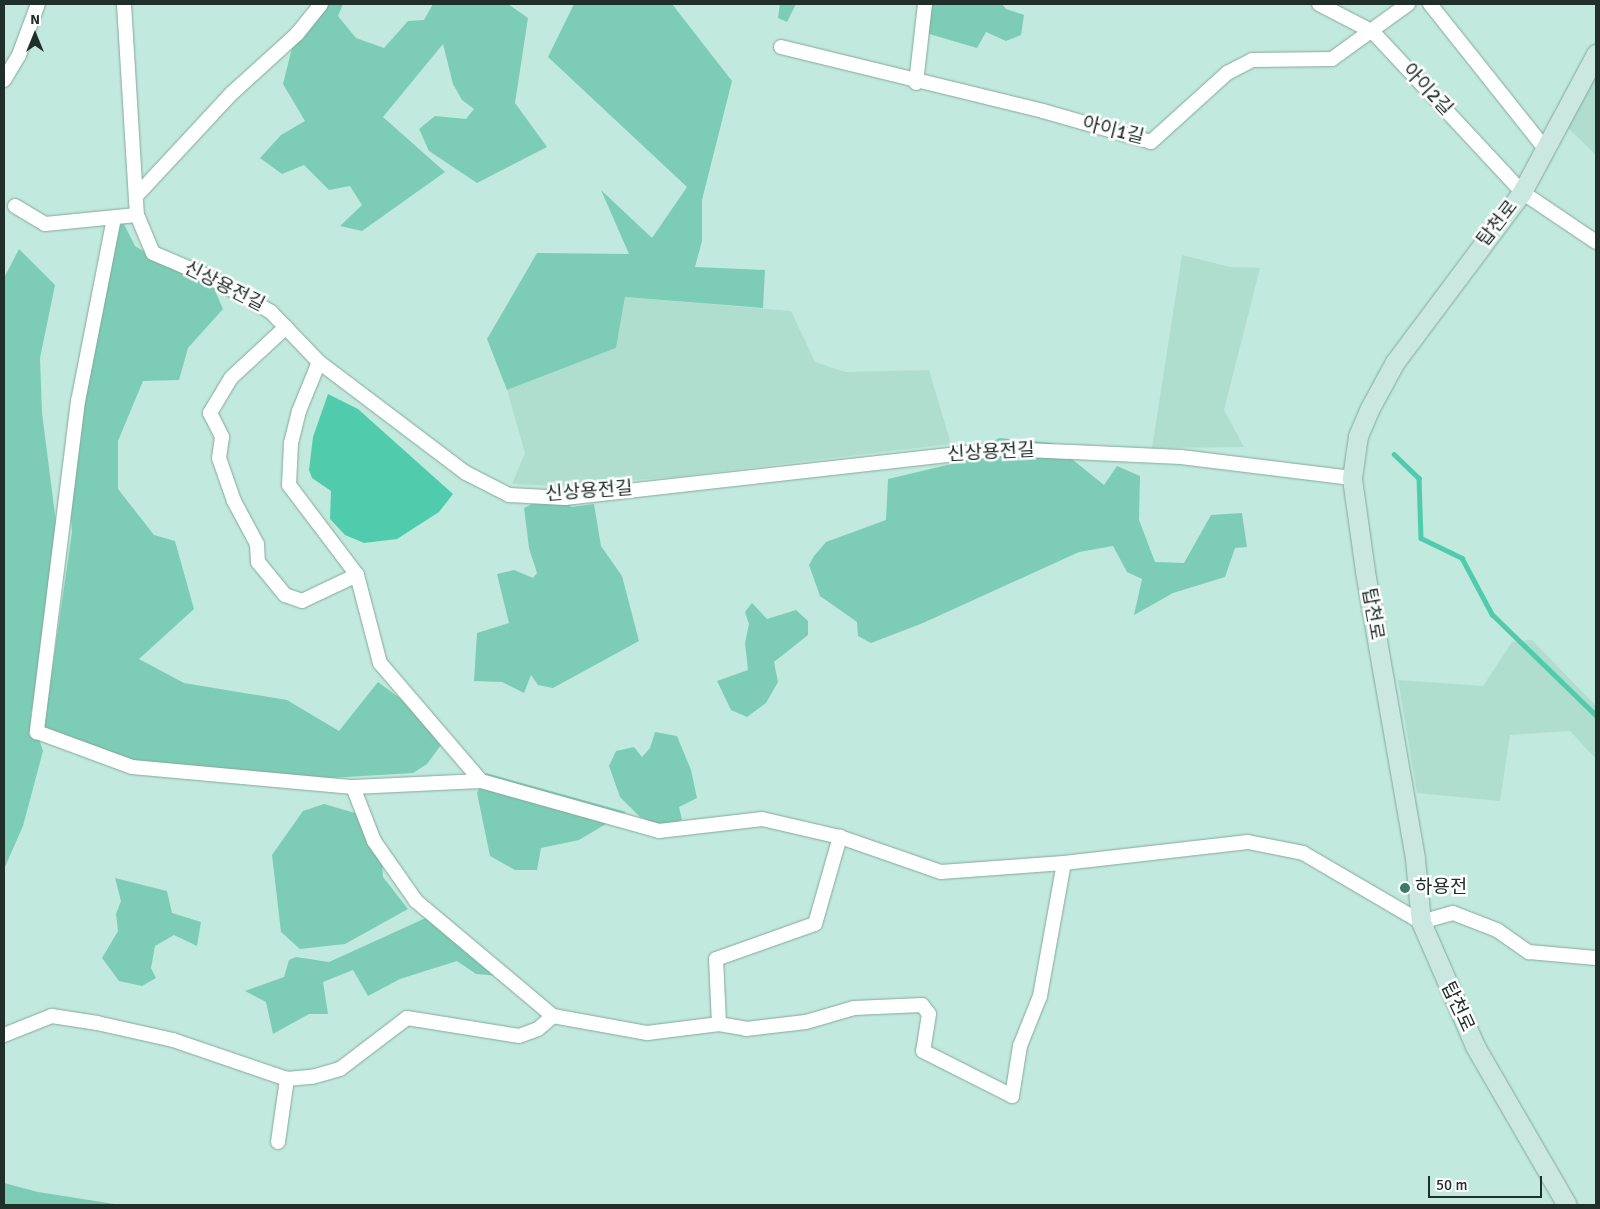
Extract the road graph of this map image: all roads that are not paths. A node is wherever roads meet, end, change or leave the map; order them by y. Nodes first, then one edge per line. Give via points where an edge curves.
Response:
1 (38, 4) edge
2 (124, 4) edge
3 (321, 4) edge
4 (925, 4) edge
5 (1319, 4) edge
6 (1408, 4) edge
7 (1430, 4) edge
8 (1373, 32) junction
9 (781, 48) dead end
10 (1596, 54) edge
11 (4, 80) edge
12 (916, 83) junction
13 (1546, 151) junction
14 (1522, 192) junction
15 (138, 194) junction
16 (15, 206) dead end
17 (137, 215) junction
18 (114, 218) junction
19 (1595, 239) edge
20 (286, 327) junction
21 (319, 362) junction
22 (1352, 478) junction
23 (357, 575) junction
24 (481, 781) junction
25 (353, 787) junction
26 (840, 837) junction
27 (1064, 863) junction
28 (1421, 922) junction
29 (1596, 958) edge
30 (553, 1016) junction
31 (719, 1024) junction
32 (4, 1035) edge
33 (287, 1080) junction
34 (278, 1142) dead end
35 (1567, 1205) edge

1 - 11 street via 19,55
2 - 15 street, 신상용전길
3 - 15 street via 291,40 231,94
4 - 12 street
5 - 8 street, 아이2길
6 - 8 street, 아이1길
7 - 13 street
8 - 12 street, 아이1길 via 1332,59 1252,60 1227,72 1151,142 1043,111
8 - 14 street, 아이2길
9 - 12 street
10 - 13 main road, 탑천로
13 - 14 main road, 탑천로
14 - 19 street, 아이2길
14 - 22 main road, 탑천로 via 1395,362 1358,436
15 - 17 street, 신상용전길
16 - 18 street via 45,224
17 - 18 street
17 - 20 street, 신상용전길 via 153,253 209,276 271,312
18 - 25 street via 78,401 37,732 132,768
20 - 21 street, 신상용전길
20 - 23 street via 231,378 210,413 222,437 219,458 234,501 257,544 258,562 285,595 302,602
21 - 22 street, 신상용전길 via 466,474 509,495 565,498 1005,449 1181,457
21 - 23 street via 299,411 291,443 289,485
22 - 28 main road, 탑천로 via 1415,858
23 - 24 street via 380,662
24 - 25 street
24 - 26 street via 659,831 762,819
25 - 30 street via 374,841 416,901
26 - 27 street via 941,872
26 - 31 street via 815,924 716,959
27 - 28 street via 1248,842 1303,853
27 - 31 street via 1040,996 1020,1046 1012,1096 923,1051 929,1014 922,1005 854,1008 806,1022 746,1029
28 - 29 street via 1453,913 1497,930 1529,952
28 - 35 main road, 탑천로 via 1475,1046
30 - 31 street via 646,1033
30 - 33 street via 538,1029 519,1036 407,1018 340,1068 312,1077
32 - 33 street via 52,1016 97,1023 173,1040
33 - 34 street

